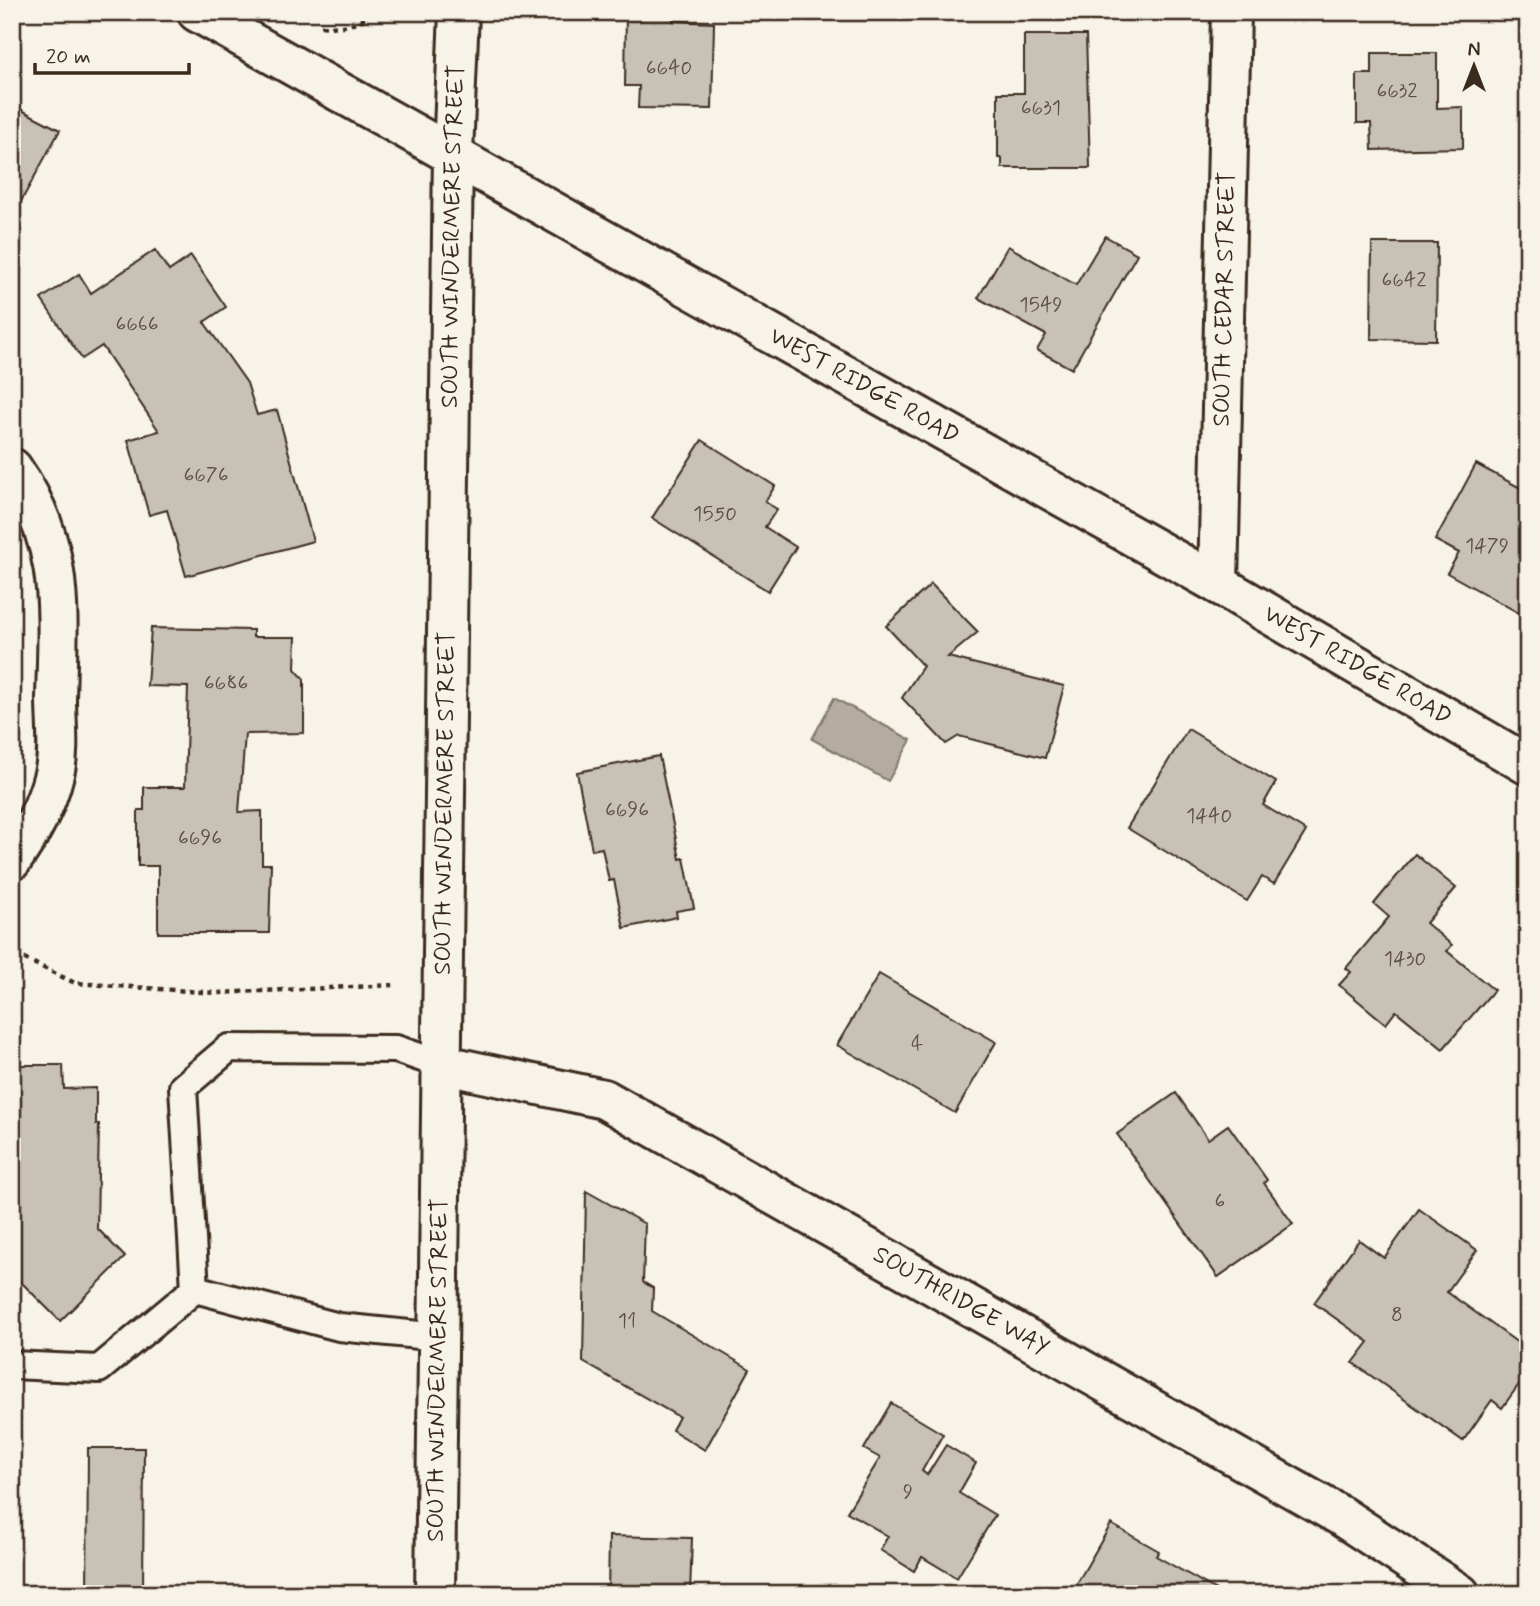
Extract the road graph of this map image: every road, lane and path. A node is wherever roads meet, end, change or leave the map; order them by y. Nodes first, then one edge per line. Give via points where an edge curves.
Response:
1 (197, 12) edge
2 (372, 12) edge
3 (459, 12) edge
4 (1231, 12) edge
5 (312, 23) dead end
6 (453, 153) junction
7 (12, 468) edge
8 (1217, 584) junction
9 (1528, 765) edge
10 (12, 860) edge
11 (12, 943) edge
12 (442, 981) junction
13 (440, 1064) junction
14 (194, 1289) junction
15 (439, 1337) junction
16 (12, 1365) edge
17 (435, 1594) edge
18 (1460, 1594) edge

1 - 6 street, WEST RIDGE ROAD
2 - 5 path via 344,27
3 - 6 street, SOUTH WINDERMERE STREET
4 - 8 street, SOUTH CEDAR STREET
6 - 8 street, WEST RIDGE ROAD
6 - 12 street, SOUTH WINDERMERE STREET
7 - 10 street via 30,494 51,549 58,594 55,772 38,823
8 - 9 street, WEST RIDGE ROAD
11 - 12 path via 23,958 75,983 139,989 256,992
12 - 13 street, SOUTH WINDERMERE STREET
13 - 14 lane via 396,1049 229,1048 183,1087
13 - 15 street, SOUTH WINDERMERE STREET
13 - 18 street, SOUTHRIDGE WAY via 604,1099 1341,1516
14 - 15 lane via 339,1327
14 - 16 lane via 99,1368
15 - 17 street, SOUTH WINDERMERE STREET

